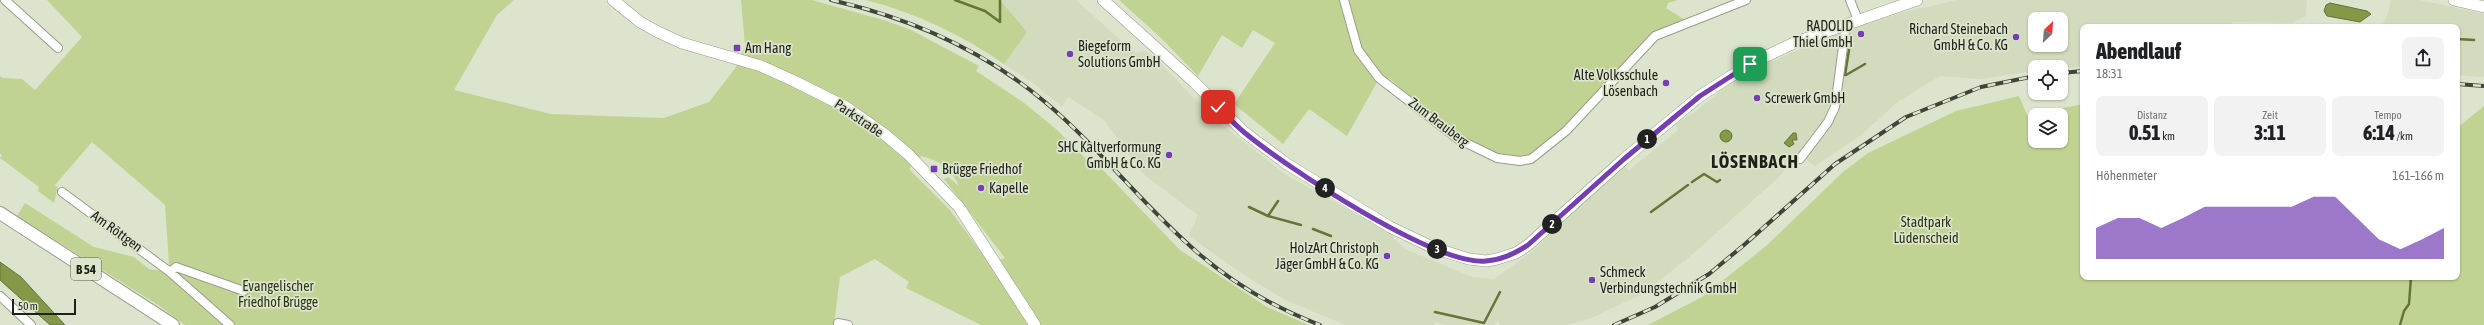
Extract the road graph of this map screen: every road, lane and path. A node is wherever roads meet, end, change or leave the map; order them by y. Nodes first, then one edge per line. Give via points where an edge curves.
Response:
1 (4, 0) edge
2 (613, 0) edge
3 (1103, 0) edge
4 (1344, 0) edge
5 (1746, 0) edge
6 (1850, 0) edge
7 (1917, 0) edge
8 (2454, 0) edge
9 (2484, 7) edge
10 (1858, 20) junction
11 (1846, 24) junction
12 (58, 48) dead end
13 (1800, 159) dead end
14 (62, 192) dead end
15 (0, 213) edge
16 (170, 272) junction
17 (244, 291) dead end
18 (0, 296) edge
19 (838, 323) dead end
20 (31, 325) edge
21 (173, 325) edge
22 (230, 325) edge
23 (848, 325) edge
24 (1035, 325) edge

1 - 12 street
2 - 24 main road, Parkstraße via 640,22 658,32 682,43 761,66 846,107 883,133 908,154 959,207
3 - 11 main road via 1194,82 1244,132 1287,164 1390,227 1451,255 1486,261 1516,253 1528,245 1624,159 1700,96 1750,64 1796,42
4 - 5 street, Zum Brauberg via 1358,50 1379,78 1450,133 1474,148 1498,158 1520,161 1531,159 1566,131 1655,36
6 - 10 street
7 - 10 main road
8 - 9 main road
10 - 11 main road
11 - 13 street via 1835,107 1828,122
14 - 16 street, Am Röttgen
15 - 21 main road, B 54
16 - 17 street via 176,266
16 - 22 street, Am Röttgen
18 - 20 street
19 - 23 street

